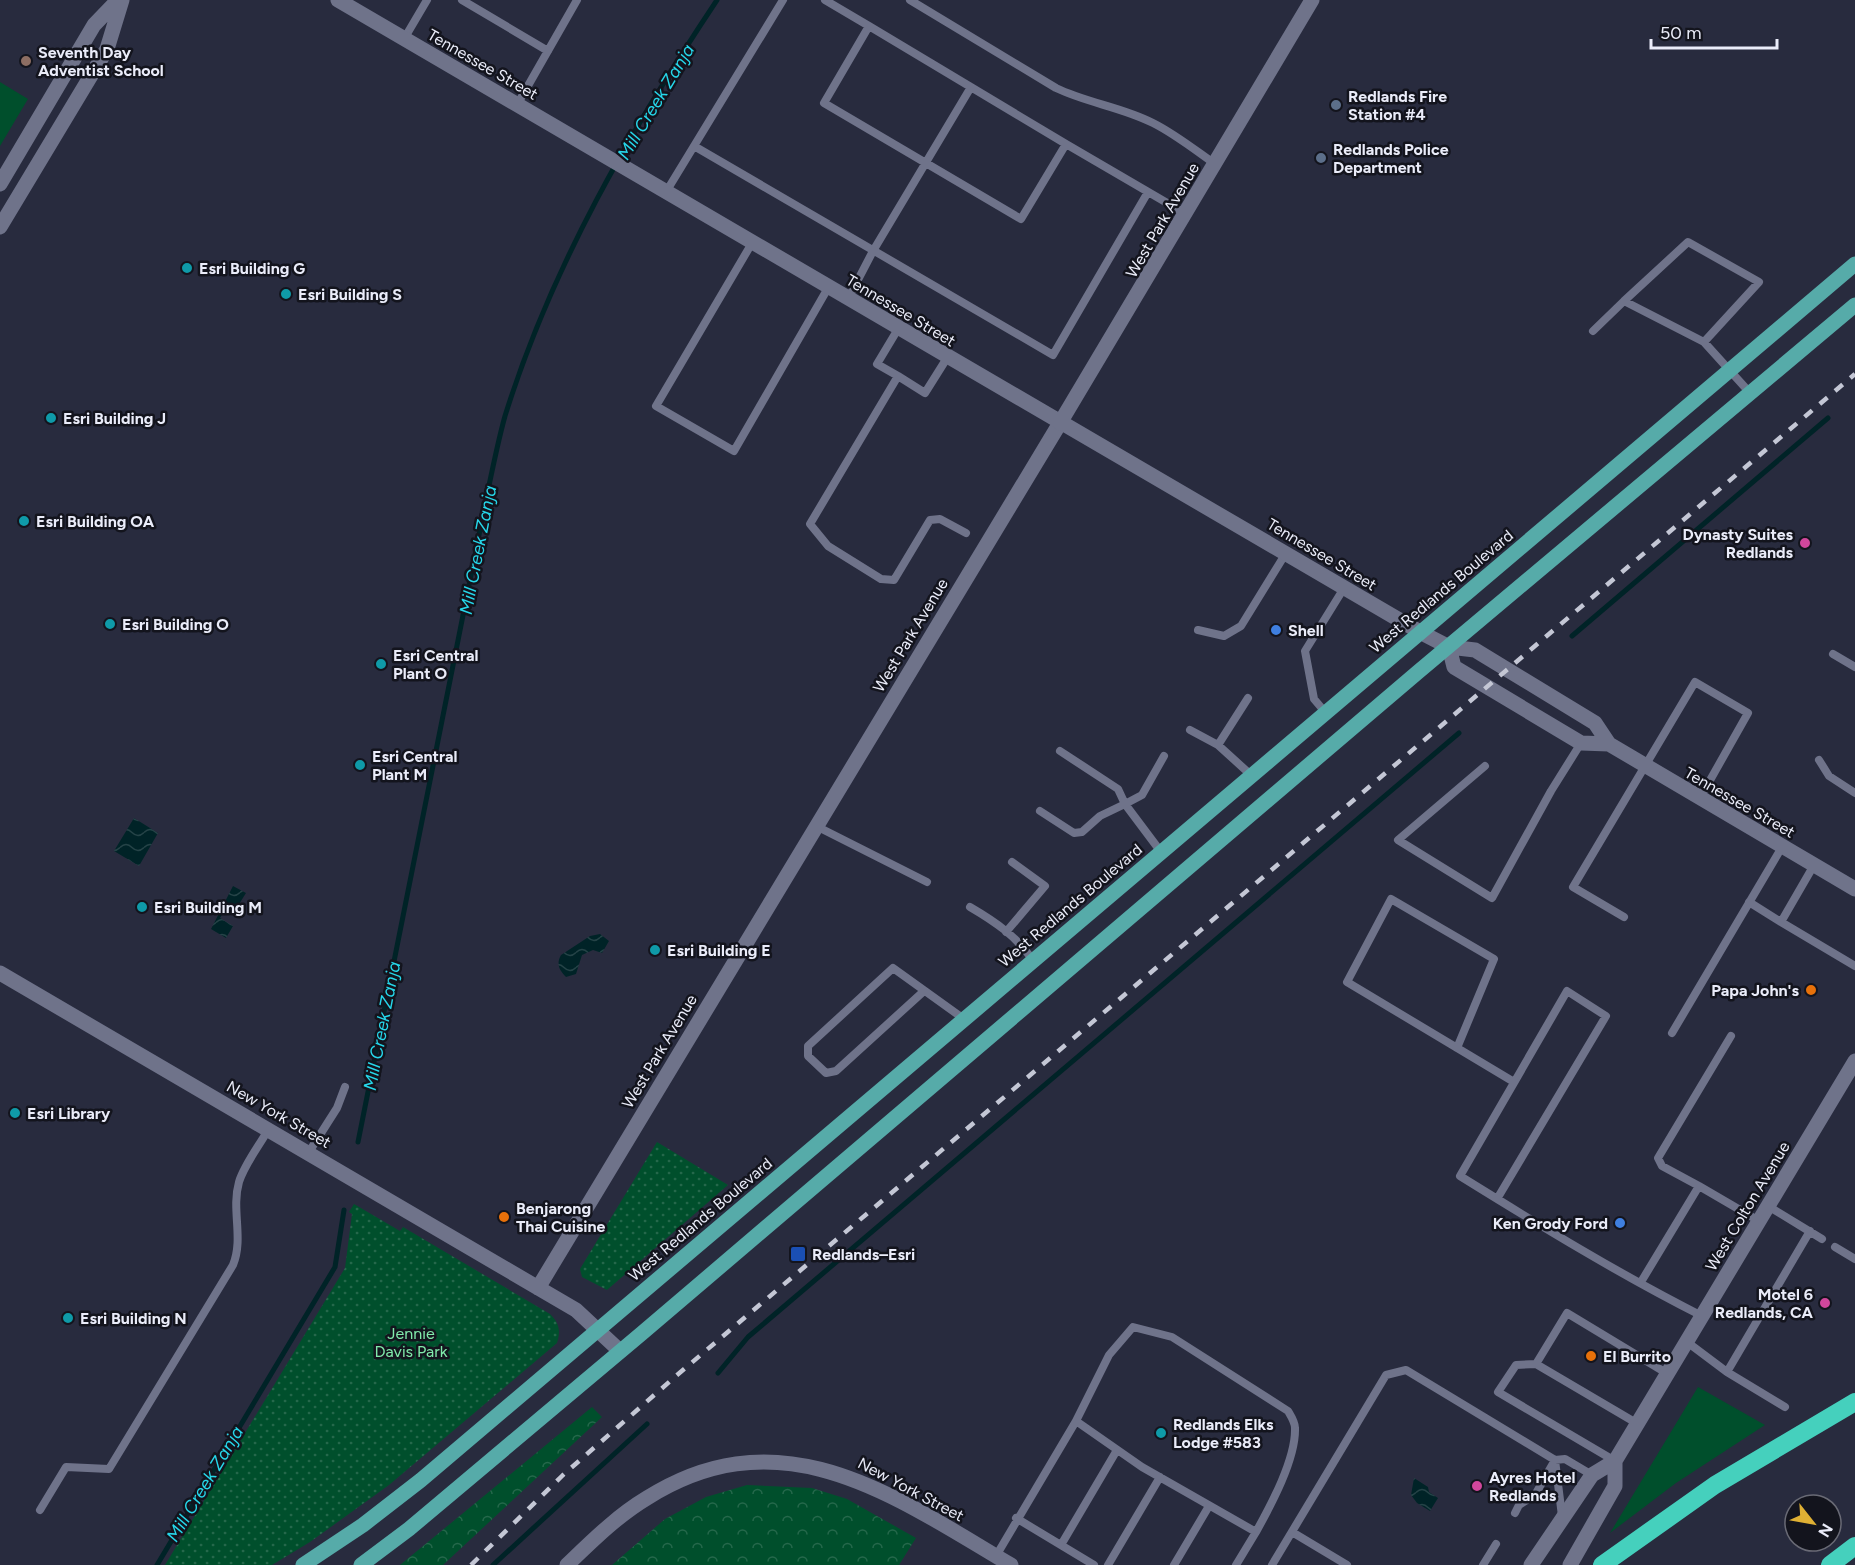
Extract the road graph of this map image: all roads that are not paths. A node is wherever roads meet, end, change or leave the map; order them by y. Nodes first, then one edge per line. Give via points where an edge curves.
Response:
1 (120, 0) edge
2 (338, 0) edge
3 (427, 0) edge
4 (462, 0) edge
5 (577, 0) edge
6 (783, 0) edge
7 (825, 0) edge
8 (910, 0) edge
9 (1312, 0) edge
10 (869, 26) junction
11 (404, 39) junction
12 (548, 51) junction
13 (971, 87) junction
14 (517, 105) junction
15 (1066, 144) junction
16 (694, 146) junction
17 (926, 162) junction
18 (1215, 164) junction
19 (0, 184) edge
20 (666, 192) junction
21 (1148, 192) junction
22 (1186, 214) junction
23 (0, 227) edge
24 (752, 243) junction
25 (873, 251) junction
26 (1855, 264) edge
27 (828, 288) junction
28 (848, 299) junction
29 (1624, 301) junction
30 (1855, 305) edge
31 (898, 329) junction
32 (1593, 331) dead end
33 (1704, 342) junction
34 (947, 358) junction
35 (1730, 370) junction
36 (898, 376) junction
37 (1751, 394) junction
38 (1060, 423) junction
39 (966, 533) dead end
40 (1286, 553) junction
41 (1344, 588) junction
42 (1198, 630) dead end
43 (1420, 632) junction
44 (1449, 647) junction
45 (1833, 654) dead end
46 (1855, 667) edge
47 (1248, 698) dead end
48 (1325, 712) junction
49 (1190, 730) dead end
50 (1581, 743) junction
51 (1609, 744) junction
52 (1218, 745) junction
53 (1060, 751) dead end
54 (1164, 756) dead end
55 (1819, 760) dead end
56 (1485, 766) dead end
57 (1646, 767) junction
58 (1251, 775) junction
59 (1855, 793) edge
60 (1700, 798) junction
61 (1125, 804) junction
62 (1040, 811) dead end
63 (816, 826) junction
64 (1782, 846) junction
65 (1161, 852) junction
66 (1012, 862) dead end
67 (1814, 865) junction
68 (927, 882) dead end
69 (1855, 889) edge
70 (1749, 902) junction
71 (970, 907) dead end
72 (1624, 917) dead end
73 (1781, 922) junction
74 (1006, 932) junction
75 (1033, 961) junction
76 (1855, 966) edge
77 (0, 973) edge
78 (924, 991) junction
79 (964, 1019) junction
80 (1672, 1033) dead end
81 (1731, 1036) dead end
82 (1457, 1048) junction
83 (1855, 1061) edge
84 (1514, 1082) junction
85 (345, 1088) dead end
86 (268, 1130) junction
87 (309, 1152) junction
88 (1699, 1186) junction
89 (1497, 1199) junction
90 (1768, 1206) junction
91 (1759, 1221) junction
92 (1810, 1231) junction
93 (1822, 1239) dead end
94 (1836, 1247) dead end
95 (1855, 1259) edge
96 (1641, 1282) junction
97 (538, 1288) junction
98 (1702, 1316) junction
99 (598, 1329) junction
100 (1687, 1342) junction
101 (620, 1351) junction
102 (1536, 1364) junction
103 (1727, 1372) junction
104 (1668, 1374) junction
105 (1855, 1402) edge
106 (1785, 1407) dead end
107 (1076, 1421) junction
108 (1638, 1424) junction
109 (1117, 1450) junction
110 (1556, 1460) junction
111 (1616, 1461) junction
112 (1592, 1475) junction
113 (1160, 1477) junction
114 (1209, 1506) junction
115 (40, 1510) dead end
116 (1515, 1513) dead end
117 (1562, 1516) junction
118 (1016, 1518) junction
119 (1256, 1532) junction
120 (1292, 1532) junction
121 (1496, 1544) dead end
122 (1060, 1545) junction
123 (1855, 1546) edge
124 (996, 1556) junction
125 (1855, 1557) edge
126 (303, 1565) edge
127 (361, 1565) edge
128 (567, 1565) edge
129 (1011, 1565) edge
130 (1094, 1565) edge
131 (1108, 1565) edge
132 (1174, 1565) edge
133 (1236, 1565) edge
134 (1272, 1565) edge
135 (1347, 1565) edge
136 (1483, 1565) edge
137 (1531, 1565) edge
138 (1570, 1565) edge
139 (1602, 1565) edge
140 (1830, 1565) edge
141 (1836, 1565) edge

1 - 19 street via 94,25
1 - 23 street via 107,49
2 - 11 street, Tennessee Street
3 - 11 lane
4 - 12 lane
5 - 12 lane
6 - 16 lane
7 - 10 lane
8 - 18 lane via 1056,88 1153,123
9 - 18 street, West Park Avenue
10 - 13 lane
10 - 17 lane via 824,103
11 - 14 street, Tennessee Street
12 - 14 lane
13 - 15 lane
13 - 17 lane
14 - 20 street, Tennessee Street
15 - 17 lane via 1021,219
15 - 21 lane
16 - 20 lane
16 - 25 lane
17 - 25 lane
18 - 22 street, West Park Avenue
20 - 24 street, Tennessee Street
21 - 22 lane
21 - 25 lane via 1053,354
22 - 38 street, West Park Avenue
24 - 27 street, Tennessee Street
24 - 27 lane via 656,406 734,451
25 - 28 lane
26 - 35 main road, West Redlands Boulevard
27 - 28 street, Tennessee Street
28 - 31 street, Tennessee Street
29 - 32 lane
29 - 33 lane
29 - 33 lane via 1688,242 1759,282
30 - 37 main road
31 - 34 street, Tennessee Street
31 - 36 lane via 877,364
33 - 35 lane
34 - 36 lane via 926,393
34 - 38 street, Tennessee Street
35 - 37 lane
35 - 43 main road, West Redlands Boulevard
36 - 39 lane via 810,524 828,546 881,579 894,580 930,520 940,519
37 - 44 main road
38 - 40 street, Tennessee Street
38 - 63 street, West Park Avenue
40 - 41 street, Tennessee Street
40 - 42 lane via 1241,626 1224,636
41 - 43 street, Tennessee Street
41 - 48 lane via 1305,651 1314,699
43 - 44 street, Tennessee Street
43 - 48 main road, West Redlands Boulevard
44 - 50 street, Tennessee Street via 1454,667
44 - 51 street, Tennessee Street via 1475,650 1594,723
44 - 101 main road
45 - 46 lane
47 - 52 lane
48 - 58 main road, West Redlands Boulevard
49 - 52 lane
50 - 51 street, Tennessee Street
50 - 56 lane via 1492,898 1398,840
51 - 57 street, Tennessee Street
52 - 58 lane
53 - 61 lane via 1118,789
54 - 61 lane via 1142,795
55 - 59 lane via 1829,776
57 - 60 street, Tennessee Street
57 - 60 lane via 1695,682 1704,687 1748,713
57 - 72 lane via 1573,887
58 - 65 main road, West Redlands Boulevard
60 - 64 street, Tennessee Street
61 - 62 lane via 1100,816 1082,832 1074,833
61 - 65 lane
63 - 68 lane
63 - 97 street, West Park Avenue
64 - 67 street, Tennessee Street
64 - 70 lane
65 - 75 main road, West Redlands Boulevard
66 - 74 lane via 1045,886
67 - 69 street, Tennessee Street
67 - 73 lane
70 - 73 lane
70 - 80 lane
71 - 74 lane
73 - 76 lane
74 - 75 lane via 1023,945
75 - 79 main road, West Redlands Boulevard
77 - 86 street, New York Street
78 - 78 lane via 893,968 808,1046 808,1056 826,1073 836,1071
78 - 79 lane
79 - 99 main road, West Redlands Boulevard
81 - 88 lane via 1658,1158 1662,1166
82 - 82 lane via 1494,959 1391,899 1347,982
82 - 84 lane
83 - 90 street, West Colton Avenue
84 - 89 lane via 1460,1176
84 - 89 lane via 1567,991 1606,1016
85 - 87 lane
86 - 87 street, New York Street
86 - 115 lane via 239,1181 238,1253 228,1274 109,1469 66,1467
87 - 97 street, New York Street
88 - 91 lane
88 - 96 lane
89 - 96 lane
90 - 91 street, West Colton Avenue
90 - 92 lane
91 - 98 street, West Colton Avenue
92 - 93 lane
92 - 103 lane
94 - 95 lane
96 - 98 lane
97 - 99 street, New York Street via 576,1310
98 - 100 street, West Colton Avenue
99 - 101 street, New York Street
99 - 126 main road, West Redlands Boulevard via 421,1480
100 - 103 lane
100 - 104 street, West Colton Avenue
101 - 127 main road
102 - 104 lane via 1567,1313
102 - 108 lane
102 - 111 lane via 1515,1365 1498,1392
103 - 106 lane
104 - 108 street, West Colton Avenue
105 - 139 highway via 1714,1485
107 - 109 lane
107 - 118 lane
107 - 119 lane via 1109,1355 1132,1327 1172,1337 1288,1411 1296,1425 1275,1494
108 - 111 street, West Colton Avenue
109 - 113 lane
109 - 122 lane
110 - 112 lane via 1565,1459
110 - 116 lane via 1535,1495
110 - 117 lane
110 - 120 lane via 1406,1370 1386,1375
111 - 112 street, West Colton Avenue
111 - 138 street, West Colton Avenue via 1615,1486
112 - 117 street, West Colton Avenue
113 - 114 lane
113 - 131 lane
114 - 119 lane
114 - 132 lane
117 - 137 street, West Colton Avenue
118 - 122 lane
118 - 124 lane
119 - 133 lane
120 - 134 lane
120 - 135 lane
121 - 136 lane
122 - 130 lane
123 - 140 highway
124 - 128 street, New York Street via 855,1478 820,1467 774,1462 714,1468 668,1485 625,1512
124 - 129 street, New York Street
125 - 141 highway

